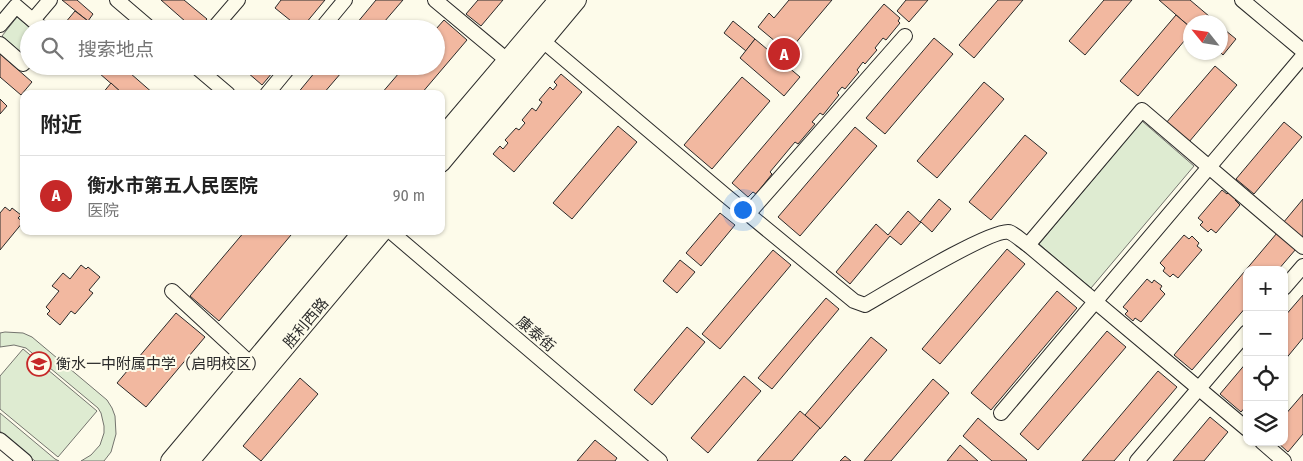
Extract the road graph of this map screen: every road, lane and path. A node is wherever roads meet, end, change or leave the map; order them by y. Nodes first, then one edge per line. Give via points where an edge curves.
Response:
1 (50, 0) edge
2 (117, 0) edge
3 (238, 0) edge
4 (345, 0) edge
5 (435, 0) edge
6 (558, 0) edge
7 (577, 0) edge
8 (1242, 0) edge
9 (33, 20) edge
10 (40, 20) edge
11 (140, 20) edge
12 (221, 20) edge
13 (328, 20) edge
14 (0, 25) edge
15 (904, 36) dead end
16 (544, 40) junction
17 (0, 44) edge
18 (1303, 51) edge
19 (1303, 56) edge
20 (507, 60) junction
21 (20, 61) edge
22 (206, 75) edge
23 (283, 75) edge
24 (223, 90) edge
25 (270, 90) edge
26 (445, 133) edge
27 (445, 157) edge
28 (1209, 167) junction
29 (748, 214) junction
30 (360, 235) edge
31 (380, 235) edge
32 (395, 235) edge
33 (1028, 245) junction
34 (1303, 246) edge
35 (1303, 266) edge
36 (1288, 283) edge
37 (172, 291) dead end
38 (1095, 301) junction
39 (1243, 337) edge
40 (251, 364) junction
41 (1199, 388) junction
42 (1001, 413) dead end
43 (1243, 426) edge
44 (0, 440) edge
45 (1267, 446) edge
46 (645, 456) edge
47 (25, 461) edge
48 (170, 461) edge
49 (190, 461) edge
50 (660, 461) edge
51 (1137, 461) edge
52 (1284, 461) edge

1 - 10 street
2 - 11 street
3 - 12 street
4 - 13 street
5 - 20 street
6 - 20 main road
7 - 16 main road
8 - 18 street
9 - 14 street via 16,6
15 - 29 street
16 - 27 main road
16 - 29 street
17 - 21 street
19 - 28 street
20 - 26 main road
22 - 24 street
23 - 25 street
28 - 33 street via 1142,110
28 - 34 street
28 - 38 street
29 - 33 street via 854,301 865,305 980,241 1001,233 1009,232
30 - 40 main road, 胜利西路
31 - 49 main road, 胜利西路
32 - 46 street, 康泰街
33 - 38 street
35 - 36 street
37 - 40 street
38 - 41 street
38 - 42 street
39 - 41 street
40 - 48 main road, 胜利西路
41 - 43 street
41 - 51 street
44 - 47 street
45 - 52 street
46 - 50 street, 康泰街

